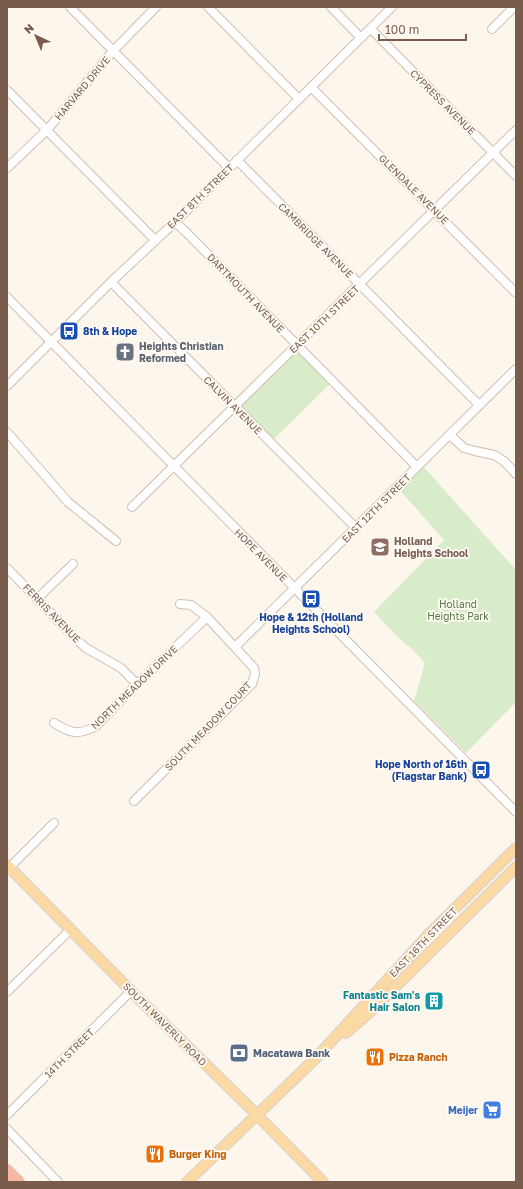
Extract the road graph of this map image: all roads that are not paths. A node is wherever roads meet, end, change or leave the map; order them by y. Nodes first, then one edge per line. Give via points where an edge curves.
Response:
1 (70, 7) edge
2 (156, 7) edge
3 (208, 7) edge
4 (331, 7) edge
5 (392, 7) edge
6 (514, 7) edge
7 (371, 29) junction
8 (492, 29) dead end
9 (361, 38) junction
10 (113, 51) junction
11 (311, 87) junction
12 (7, 90) edge
13 (298, 98) junction
14 (47, 130) junction
15 (516, 130) edge
16 (493, 152) junction
17 (237, 160) junction
18 (7, 168) edge
19 (229, 168) junction
20 (516, 176) edge
21 (435, 210) junction
22 (175, 222) junction
23 (155, 240) junction
24 (111, 282) junction
25 (359, 284) junction
26 (516, 293) edge
27 (7, 298) edge
28 (51, 343) junction
29 (297, 345) junction
30 (516, 369) edge
31 (7, 386) edge
32 (479, 405) junction
33 (235, 406) junction
34 (7, 432) edge
35 (450, 435) junction
36 (173, 467) junction
37 (417, 467) junction
38 (516, 474) edge
39 (132, 507) dead end
40 (356, 528) junction
41 (116, 541) dead end
42 (73, 564) dead end
43 (7, 568) edge
44 (295, 588) junction
45 (38, 599) junction
46 (180, 604) dead end
47 (207, 618) junction
48 (235, 647) junction
49 (137, 684) junction
50 (54, 723) dead end
51 (134, 801) dead end
52 (516, 812) edge
53 (54, 823) dead end
54 (516, 848) edge
55 (8, 867) edge
56 (516, 867) edge
57 (71, 929) junction
58 (131, 991) junction
59 (7, 992) edge
60 (317, 1057) junction
61 (7, 1115) edge
62 (257, 1115) junction
63 (7, 1129) edge
64 (7, 1170) edge
65 (18, 1182) edge
66 (58, 1182) edge
67 (187, 1182) edge
68 (323, 1182) edge

1 - 10 street
2 - 10 street, HARVARD DRIVE
3 - 13 street
4 - 9 street
5 - 7 street, EAST 8TH STREET
6 - 8 street
7 - 9 street, EAST 8TH STREET
7 - 16 street, CYPRESS AVENUE
9 - 11 street, EAST 8TH STREET
10 - 14 street, HARVARD DRIVE
10 - 19 street
11 - 13 street, EAST 8TH STREET
11 - 21 street, GLENDALE AVENUE
12 - 14 street
13 - 17 street, EAST 8TH STREET
14 - 18 street, HARVARD DRIVE
14 - 23 street
15 - 16 street, EAST 10TH STREET
16 - 20 street, CYPRESS AVENUE
16 - 21 street, EAST 10TH STREET
17 - 19 street, EAST 8TH STREET
17 - 25 street, CAMBRIDGE AVENUE
19 - 22 street, EAST 8TH STREET
21 - 25 street, EAST 10TH STREET
21 - 26 street, GLENDALE AVENUE
22 - 23 street, EAST 8TH STREET
22 - 29 street, DARTMOUTH AVENUE
23 - 24 street, EAST 8TH STREET
24 - 28 street, EAST 8TH STREET
24 - 33 street, CALVIN AVENUE
25 - 29 street, EAST 10TH STREET
25 - 32 street, CAMBRIDGE AVENUE
27 - 28 street, HOPE AVENUE
28 - 31 street, EAST 8TH STREET
28 - 36 street, HOPE AVENUE
29 - 33 street, EAST 10TH STREET
29 - 37 street, DARTMOUTH AVENUE
30 - 32 street, EAST 12TH STREET
32 - 35 street, EAST 12TH STREET
33 - 36 street, EAST 10TH STREET
33 - 40 street, CALVIN AVENUE
34 - 41 street via 68,502
35 - 37 street, EAST 12TH STREET
35 - 38 street via 464,448 494,455
36 - 39 street, EAST 10TH STREET
36 - 44 street, HOPE AVENUE
37 - 40 street, EAST 12TH STREET
40 - 44 street, EAST 12TH STREET
42 - 45 street
43 - 45 street, FERRIS AVENUE
44 - 48 street, EAST 12TH STREET
44 - 52 street, HOPE AVENUE
45 - 49 street, FERRIS AVENUE via 86,648 121,668
46 - 47 street, SOUTH MEADOW COURT via 191,605
47 - 48 street, SOUTH MEADOW COURT
47 - 49 street, NORTH MEADOW DRIVE
48 - 51 street, SOUTH MEADOW COURT via 254,668 252,684
49 - 50 street, NORTH MEADOW DRIVE via 96,726 88,730 70,732
53 - 55 street
54 - 60 main road, EAST 16TH STREET via 429,934
55 - 57 main road, SOUTH WAVERLY ROAD
56 - 60 main road, EAST 16TH STREET via 371,1012
57 - 58 main road, SOUTH WAVERLY ROAD
57 - 59 street
58 - 61 street, 14TH STREET
58 - 62 main road, SOUTH WAVERLY ROAD
60 - 62 main road, EAST 16TH STREET
62 - 67 main road, EAST 16TH STREET
62 - 68 main road, SOUTH WAVERLY ROAD
63 - 66 street
64 - 65 highway

